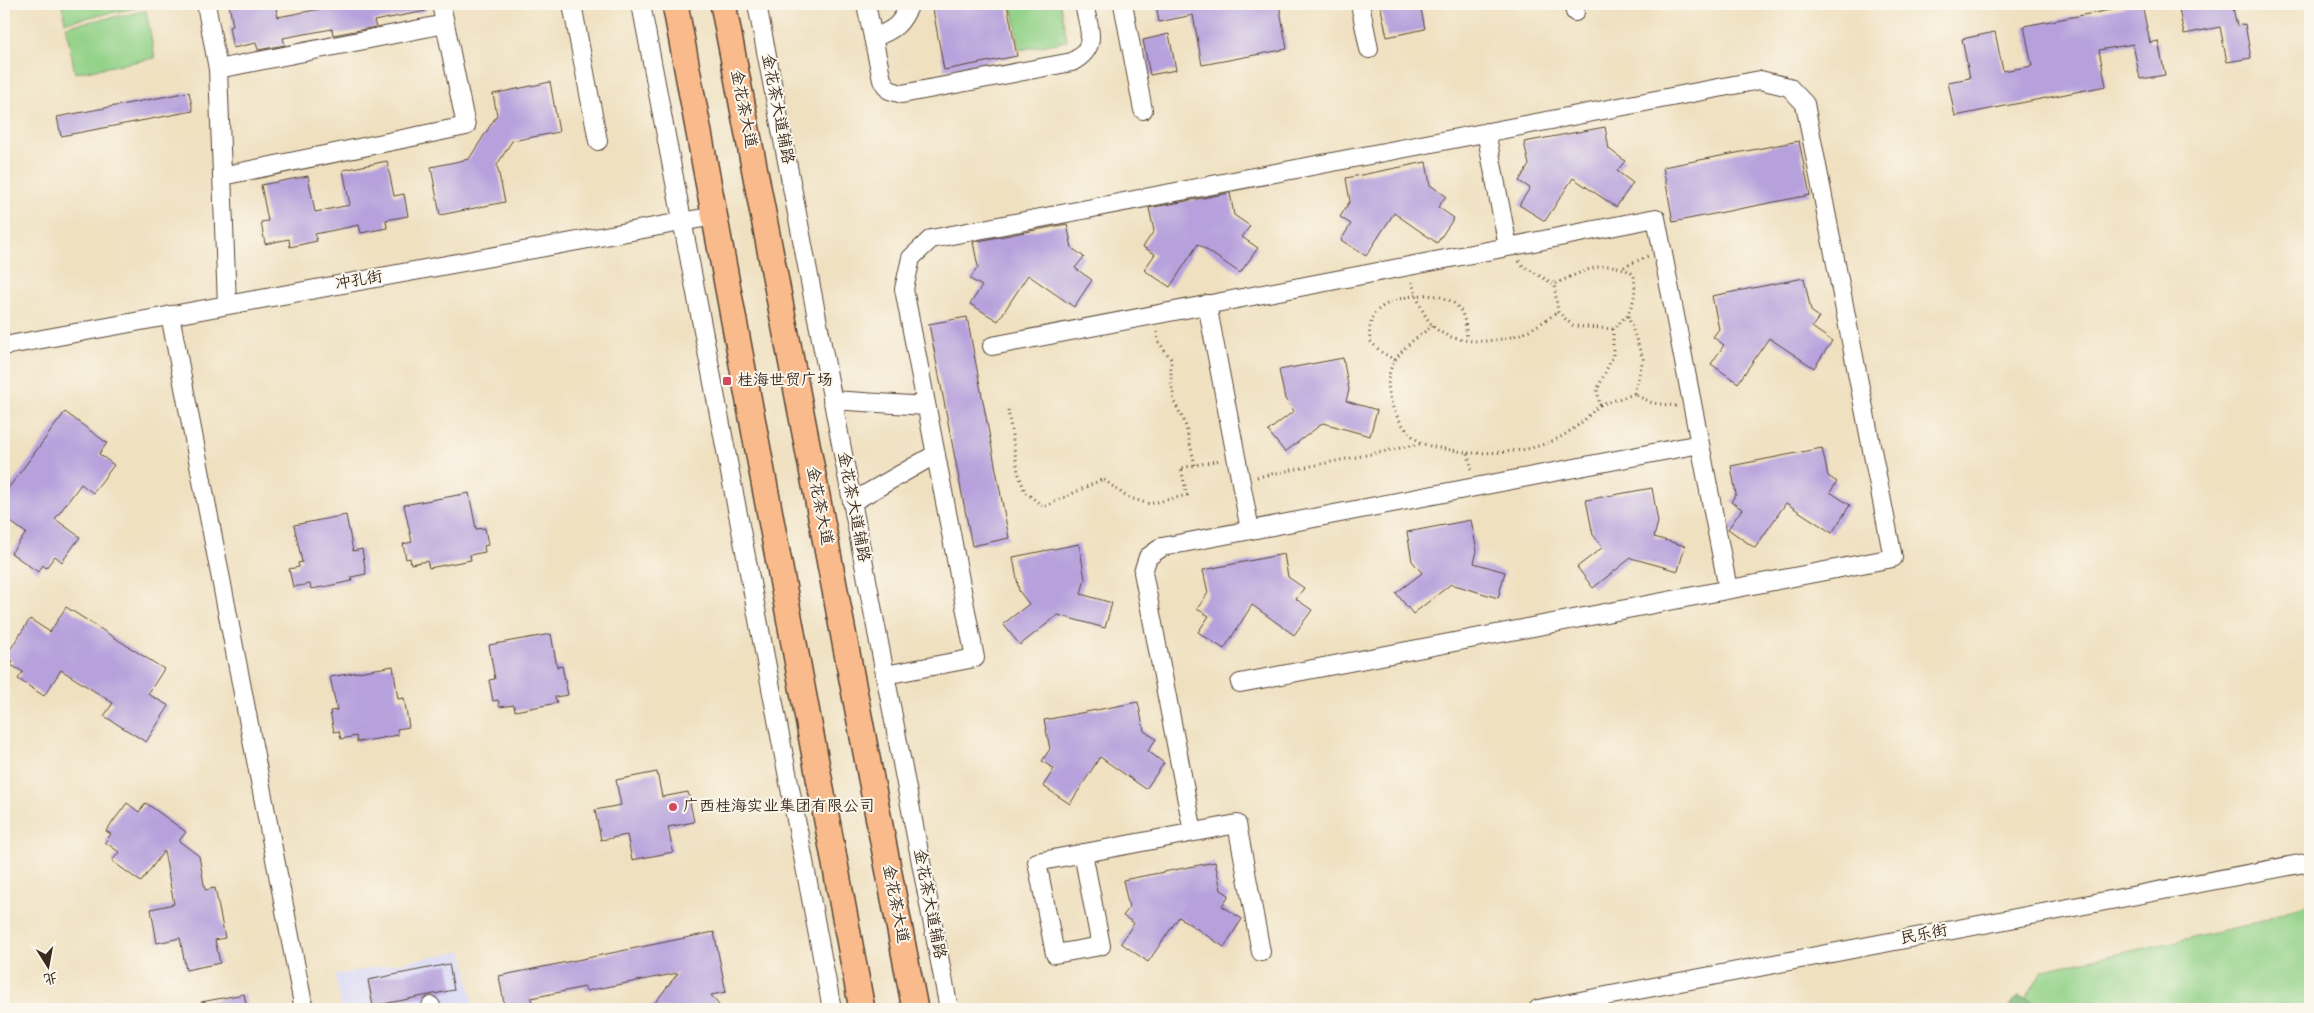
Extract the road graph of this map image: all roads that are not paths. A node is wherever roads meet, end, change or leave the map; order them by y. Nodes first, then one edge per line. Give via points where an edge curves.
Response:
1 (206, 4) edge
2 (441, 4) edge
3 (572, 4) edge
4 (641, 4) edge
5 (675, 4) edge
6 (723, 4) edge
7 (756, 4) edge
8 (866, 4) edge
9 (910, 4) edge
10 (1084, 4) edge
11 (1123, 4) edge
12 (1360, 4) edge
13 (445, 24) junction
14 (873, 38) junction
15 (1369, 49) dead end
16 (218, 69) junction
17 (1143, 110) dead end
18 (1486, 132) junction
19 (598, 141) dead end
20 (222, 176) junction
21 (714, 216) junction
22 (683, 222) junction
23 (1508, 247) junction
24 (1207, 304) junction
25 (228, 305) junction
26 (170, 316) junction
27 (4, 346) edge
28 (992, 346) dead end
29 (832, 400) junction
30 (926, 406) junction
31 (1700, 444) junction
32 (936, 454) junction
33 (852, 502) junction
34 (1250, 530) junction
35 (1728, 589) junction
36 (885, 675) junction
37 (1240, 683) dead end
38 (1193, 832) junction
39 (1083, 853) junction
40 (2310, 862) edge
41 (1262, 952) dead end
42 (304, 1009) edge
43 (832, 1009) edge
44 (862, 1009) edge
45 (915, 1009) edge
46 (949, 1009) edge
47 (1538, 1009) edge

1 - 16 street
2 - 13 street
3 - 19 street
4 - 22 street
5 - 21 highway
6 - 45 highway, 金花茶大道
7 - 29 street, 金花茶大道辅路
8 - 14 street
9 - 14 street via 892,31
10 - 14 street via 1091,42 1084,56 1072,62 902,94 888,90 882,80
11 - 17 street
12 - 15 street
13 - 16 street
13 - 20 street via 466,126
16 - 20 street
18 - 23 street
18 - 30 street via 931,239 911,258 904,289
18 - 35 street via 1760,80 1789,87 1806,104 1893,558
20 - 25 street
21 - 22 street, 冲孔街
21 - 44 highway
22 - 25 street, 冲孔街
22 - 43 street
23 - 24 street
23 - 31 street via 1656,218
24 - 28 street
24 - 34 street
25 - 26 street, 冲孔街
26 - 27 street, 冲孔街
26 - 42 street
29 - 30 street
29 - 33 street, 金花茶大道辅路
30 - 32 street
31 - 34 street
31 - 35 street
32 - 33 street
32 - 36 street via 975,658
33 - 36 street, 金花茶大道辅路
34 - 38 street via 1162,547 1148,557 1143,572
35 - 37 street
36 - 46 street, 金花茶大道辅路
38 - 39 street
38 - 41 street via 1237,824
39 - 39 street via 1038,862 1055,954 1101,946
40 - 47 street, 民乐街

